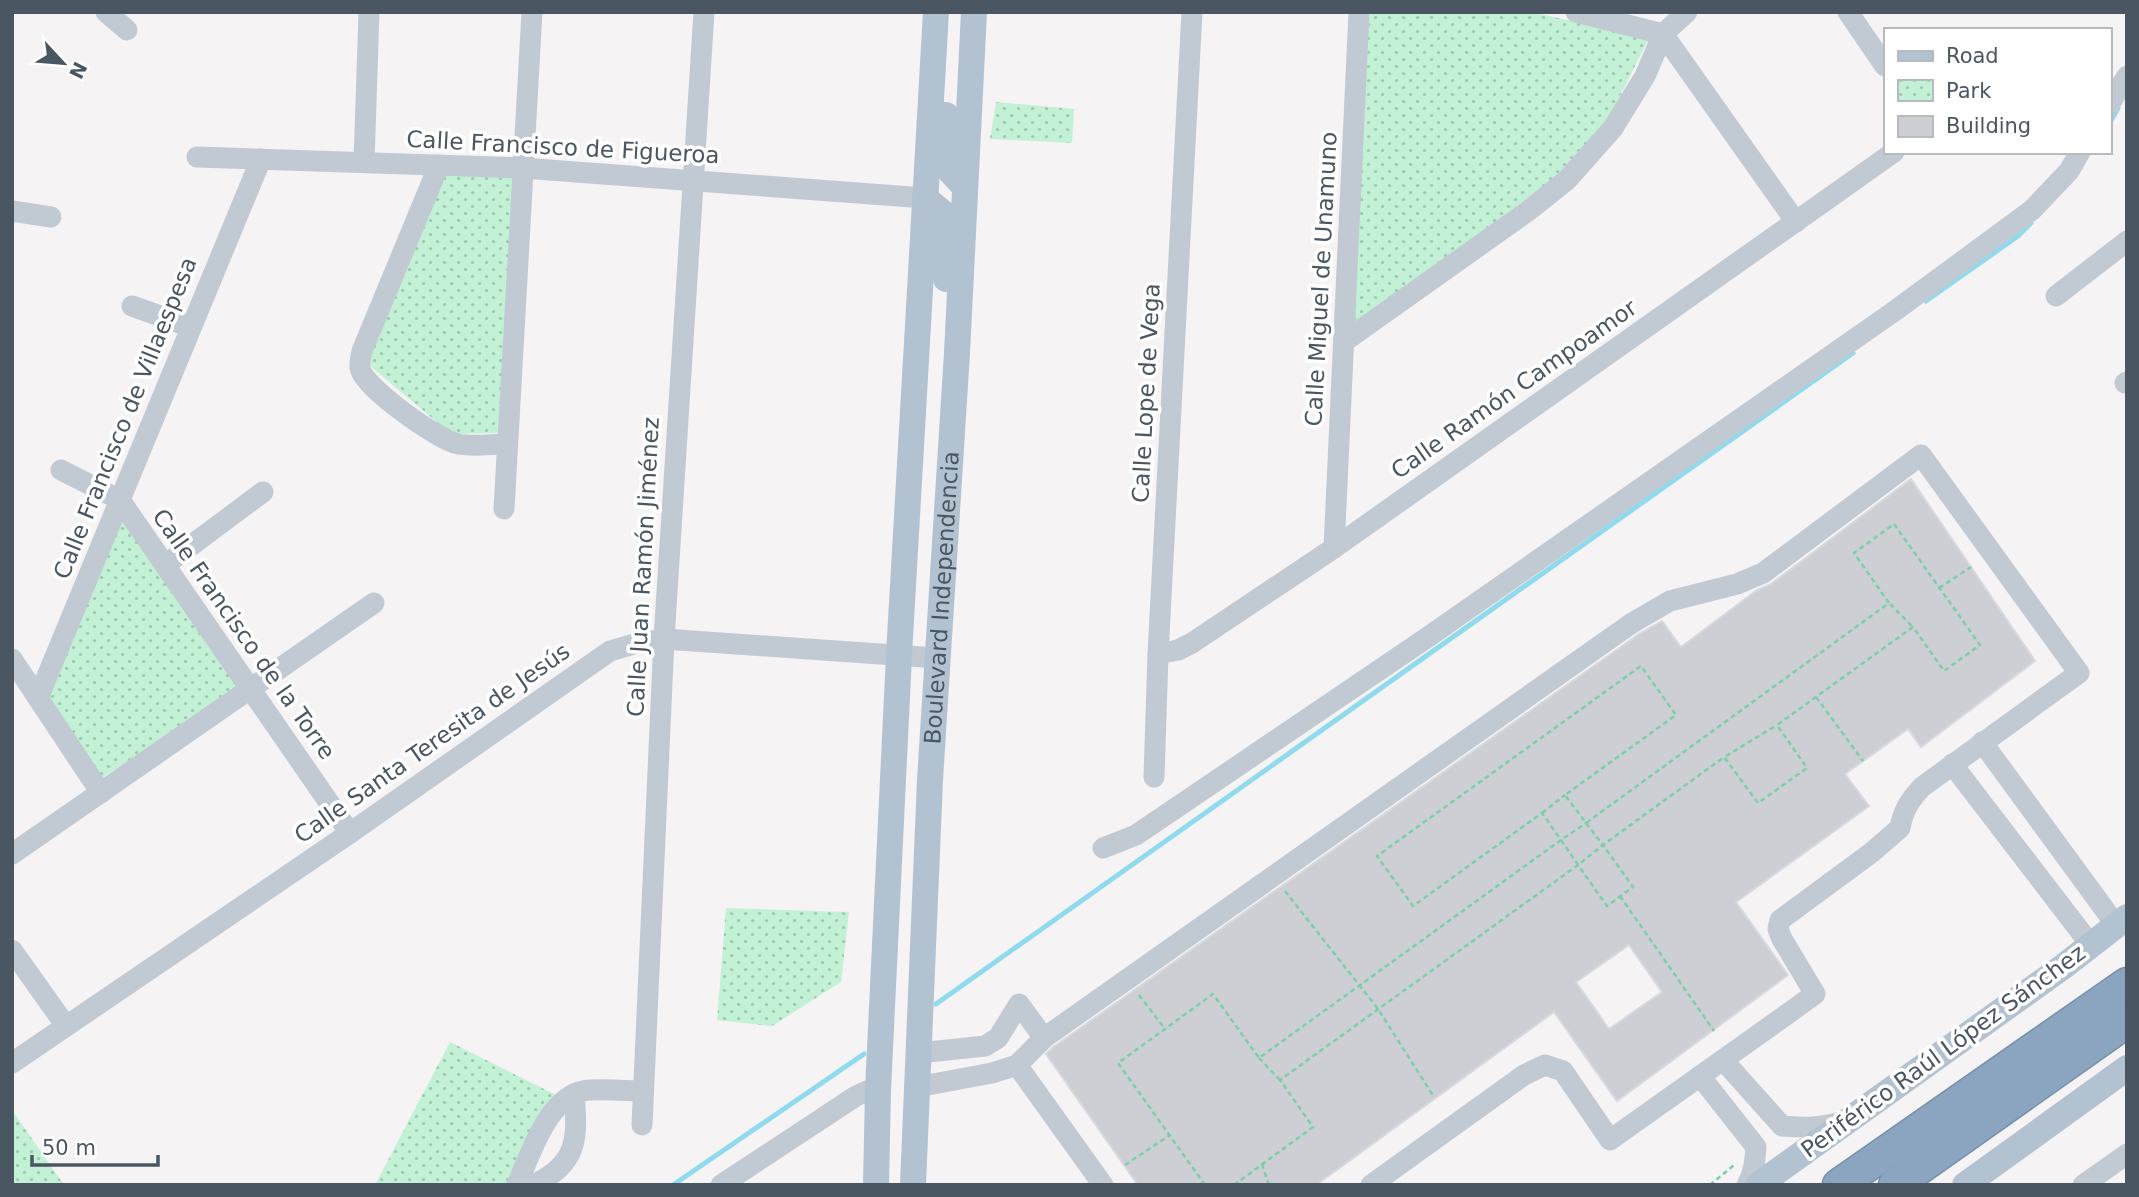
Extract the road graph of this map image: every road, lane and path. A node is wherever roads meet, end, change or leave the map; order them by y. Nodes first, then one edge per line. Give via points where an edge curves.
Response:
1 (106, 12) edge
2 (369, 12) edge
3 (532, 12) edge
4 (704, 12) edge
5 (936, 12) edge
6 (974, 12) edge
7 (1192, 12) edge
8 (1359, 12) edge
9 (1576, 12) edge
10 (1687, 12) edge
11 (1848, 12) edge
12 (127, 30) dead end
13 (1662, 34) junction
14 (1884, 65) edge
15 (932, 76) junction
16 (2127, 76) edge
17 (2111, 102) edge
18 (1891, 154) edge
19 (2079, 154) edge
20 (197, 158) dead end
21 (261, 159) junction
22 (364, 162) junction
23 (439, 165) junction
24 (522, 168) junction
25 (692, 180) junction
26 (965, 187) junction
27 (925, 198) junction
28 (12, 211) edge
29 (51, 217) dead end
30 (1796, 222) junction
31 (2127, 241) edge
32 (2056, 296) dead end
33 (132, 306) dead end
34 (191, 327) junction
35 (1345, 341) junction
36 (957, 353) junction
37 (507, 444) junction
38 (61, 470) dead end
39 (263, 492) dead end
40 (120, 500) junction
41 (504, 509) dead end
42 (1334, 548) junction
43 (165, 565) junction
44 (1971, 567) dead end
45 (1939, 587) junction
46 (374, 603) dead end
47 (1889, 603) junction
48 (1913, 627) junction
49 (664, 639) junction
50 (1158, 654) junction
51 (899, 655) junction
52 (937, 658) junction
53 (12, 659) edge
54 (250, 690) junction
55 (1816, 696) junction
56 (38, 698) junction
57 (1777, 725) junction
58 (1982, 742) junction
59 (1724, 757) junction
60 (1863, 761) dead end
61 (1952, 764) junction
62 (1154, 777) dead end
63 (101, 793) junction
64 (1565, 795) junction
65 (1542, 813) junction
66 (1586, 823) junction
67 (350, 833) junction
68 (1561, 840) junction
69 (1603, 845) junction
70 (1103, 848) dead end
71 (12, 853) edge
72 (1578, 865) junction
73 (1278, 883) dead end
74 (1619, 897) junction
75 (887, 918) junction
76 (2121, 921) edge
77 (2091, 944) junction
78 (12, 950) edge
79 (2127, 984) edge
80 (1133, 986) dead end
81 (1359, 986) junction
82 (1378, 1009) junction
83 (2127, 1021) edge
84 (919, 1022) junction
85 (66, 1026) junction
86 (1165, 1029) junction
87 (1714, 1031) dead end
88 (1044, 1038) junction
89 (919, 1052) junction
90 (1259, 1058) junction
91 (1723, 1060) junction
92 (12, 1063) edge
93 (1017, 1065) junction
94 (2127, 1068) edge
95 (1700, 1076) junction
96 (1280, 1080) junction
97 (917, 1087) junction
98 (878, 1090) junction
99 (643, 1091) junction
100 (574, 1094) junction
101 (1434, 1097) dead end
102 (1849, 1119) junction
103 (642, 1125) dead end
104 (1170, 1135) junction
105 (2127, 1154) edge
106 (914, 1157) junction
107 (1262, 1164) junction
108 (1125, 1165) dead end
109 (517, 1185) edge
110 (533, 1185) edge
111 (721, 1185) edge
112 (876, 1185) edge
113 (913, 1185) edge
114 (927, 1185) edge
115 (1103, 1185) edge
116 (1205, 1185) edge
117 (1234, 1185) edge
118 (1269, 1185) edge
119 (1371, 1185) edge
120 (1747, 1185) edge
121 (1758, 1185) edge
122 (1839, 1185) edge
123 (1895, 1185) edge
124 (1965, 1185) edge
125 (2083, 1185) edge

1 - 12 street
2 - 22 street
3 - 24 street
4 - 25 street, Calle Juan Ramón Jiménez
5 - 15 main road, Boulevard Independencia
6 - 26 main road, Boulevard Independencia
7 - 50 street, Calle Lope de Vega
8 - 35 street, Calle Miguel de Unamuno
9 - 13 street
10 - 13 street
11 - 14 street
13 - 30 street
13 - 35 street via 1645,76 1613,128 1567,180
15 - 26 main road via 946,94 947,168
15 - 27 main road, Boulevard Independencia
16 - 17 street
18 - 30 street, Calle Ramón Campoamor
19 - 70 street via 2032,210 1896,310 1394,660 1136,835
20 - 21 street, Calle Francisco de Figueroa
21 - 22 street, Calle Francisco de Figueroa
21 - 34 street, Calle Francisco de Villaespesa
22 - 23 street, Calle Francisco de Figueroa
23 - 24 street, Calle Francisco de Figueroa
23 - 37 street via 362,351 360,369 370,384 444,440
24 - 25 street, Calle Francisco de Figueroa
24 - 37 street
25 - 27 street, Calle Francisco de Figueroa
25 - 49 street, Calle Juan Ramón Jiménez
26 - 36 main road, Boulevard Independencia
27 - 36 main road via 943,213 950,320
27 - 51 main road, Boulevard Independencia
28 - 29 street
30 - 42 street, Calle Ramón Campoamor
31 - 32 street
33 - 34 street
34 - 40 street, Calle Francisco de Villaespesa
35 - 42 street, Calle Miguel de Unamuno
36 - 52 main road, Boulevard Independencia
37 - 41 street
38 - 40 street
39 - 43 street
40 - 43 street, Calle Francisco de la Torre
40 - 56 street, Calle Francisco de Villaespesa
42 - 50 street, Calle Ramón Campoamor via 1192,643
43 - 54 street, Calle Francisco de la Torre
44 - 45 path
45 - 47 path via 1894,524 1854,553
45 - 48 path via 1980,645 1944,671
46 - 54 street
47 - 48 path
47 - 66 path
48 - 55 path
49 - 51 street, Calle Santa Teresita de Jesús
49 - 67 street, Calle Santa Teresita de Jesús via 610,651
49 - 99 street, Calle Juan Ramón Jiménez
50 - 62 street, Calle Lope de Vega
51 - 52 street, Calle Santa Teresita de Jesús
51 - 75 main road, Boulevard Independencia
52 - 84 main road, Boulevard Independencia
53 - 56 street
54 - 63 street
54 - 67 street, Calle Francisco de la Torre
55 - 57 path
55 - 60 path
56 - 63 street
57 - 59 path
57 - 59 path via 1807,768 1758,803
58 - 61 street
58 - 76 street
58 - 88 street via 2079,673 1921,456 1763,573 1670,601 1632,623
59 - 69 path
61 - 77 street
61 - 91 street via 1909,802 1900,828 1780,920 1782,939 1815,994
63 - 71 street
64 - 65 path
64 - 65 path via 1676,715 1641,666 1377,856 1413,906
64 - 66 path
65 - 68 path
66 - 68 path
66 - 69 path
67 - 85 street, Calle Santa Teresita de Jesús
68 - 72 path
68 - 81 path
69 - 72 path
69 - 74 path via 1633,887
72 - 74 path via 1607,906
72 - 82 path
73 - 81 path
74 - 87 path
75 - 84 main road via 889,1043 894,1050 900,1053 912,1044
75 - 98 main road, Boulevard Independencia
76 - 77 main road, Periférico Raúl López Sánchez
77 - 102 main road, Periférico Raúl López Sánchez
78 - 85 street
79 - 122 highway, Periférico Raúl López Sánchez
80 - 86 path
81 - 82 path
81 - 90 path
82 - 96 path
82 - 101 path
83 - 123 highway
84 - 89 main road, Boulevard Independencia
85 - 92 street, Calle Santa Teresita de Jesús
86 - 90 path via 1213,994
86 - 104 path via 1118,1063
88 - 89 street via 1019,1004 998,1038 985,1046
88 - 93 street
89 - 97 main road, Boulevard Independencia
90 - 96 path
91 - 95 street
91 - 102 street via 1782,1126 1807,1129
93 - 97 street
93 - 115 street
94 - 124 main road
95 - 119 street via 1610,1140 1563,1071 1545,1065 1524,1075
95 - 120 street via 1756,1147
96 - 107 path via 1313,1127
97 - 106 main road, Boulevard Independencia
98 - 111 street via 856,1096
98 - 112 main road, Boulevard Independencia
99 - 100 street
99 - 103 street, Calle Juan Ramón Jiménez
100 - 109 street via 549,1117
100 - 110 street via 577,1128 572,1149 563,1166
102 - 121 main road, Periférico Raúl López Sánchez
104 - 108 path
104 - 116 path
105 - 125 street
106 - 113 main road, Boulevard Independencia
106 - 114 street
107 - 117 path
107 - 118 path

